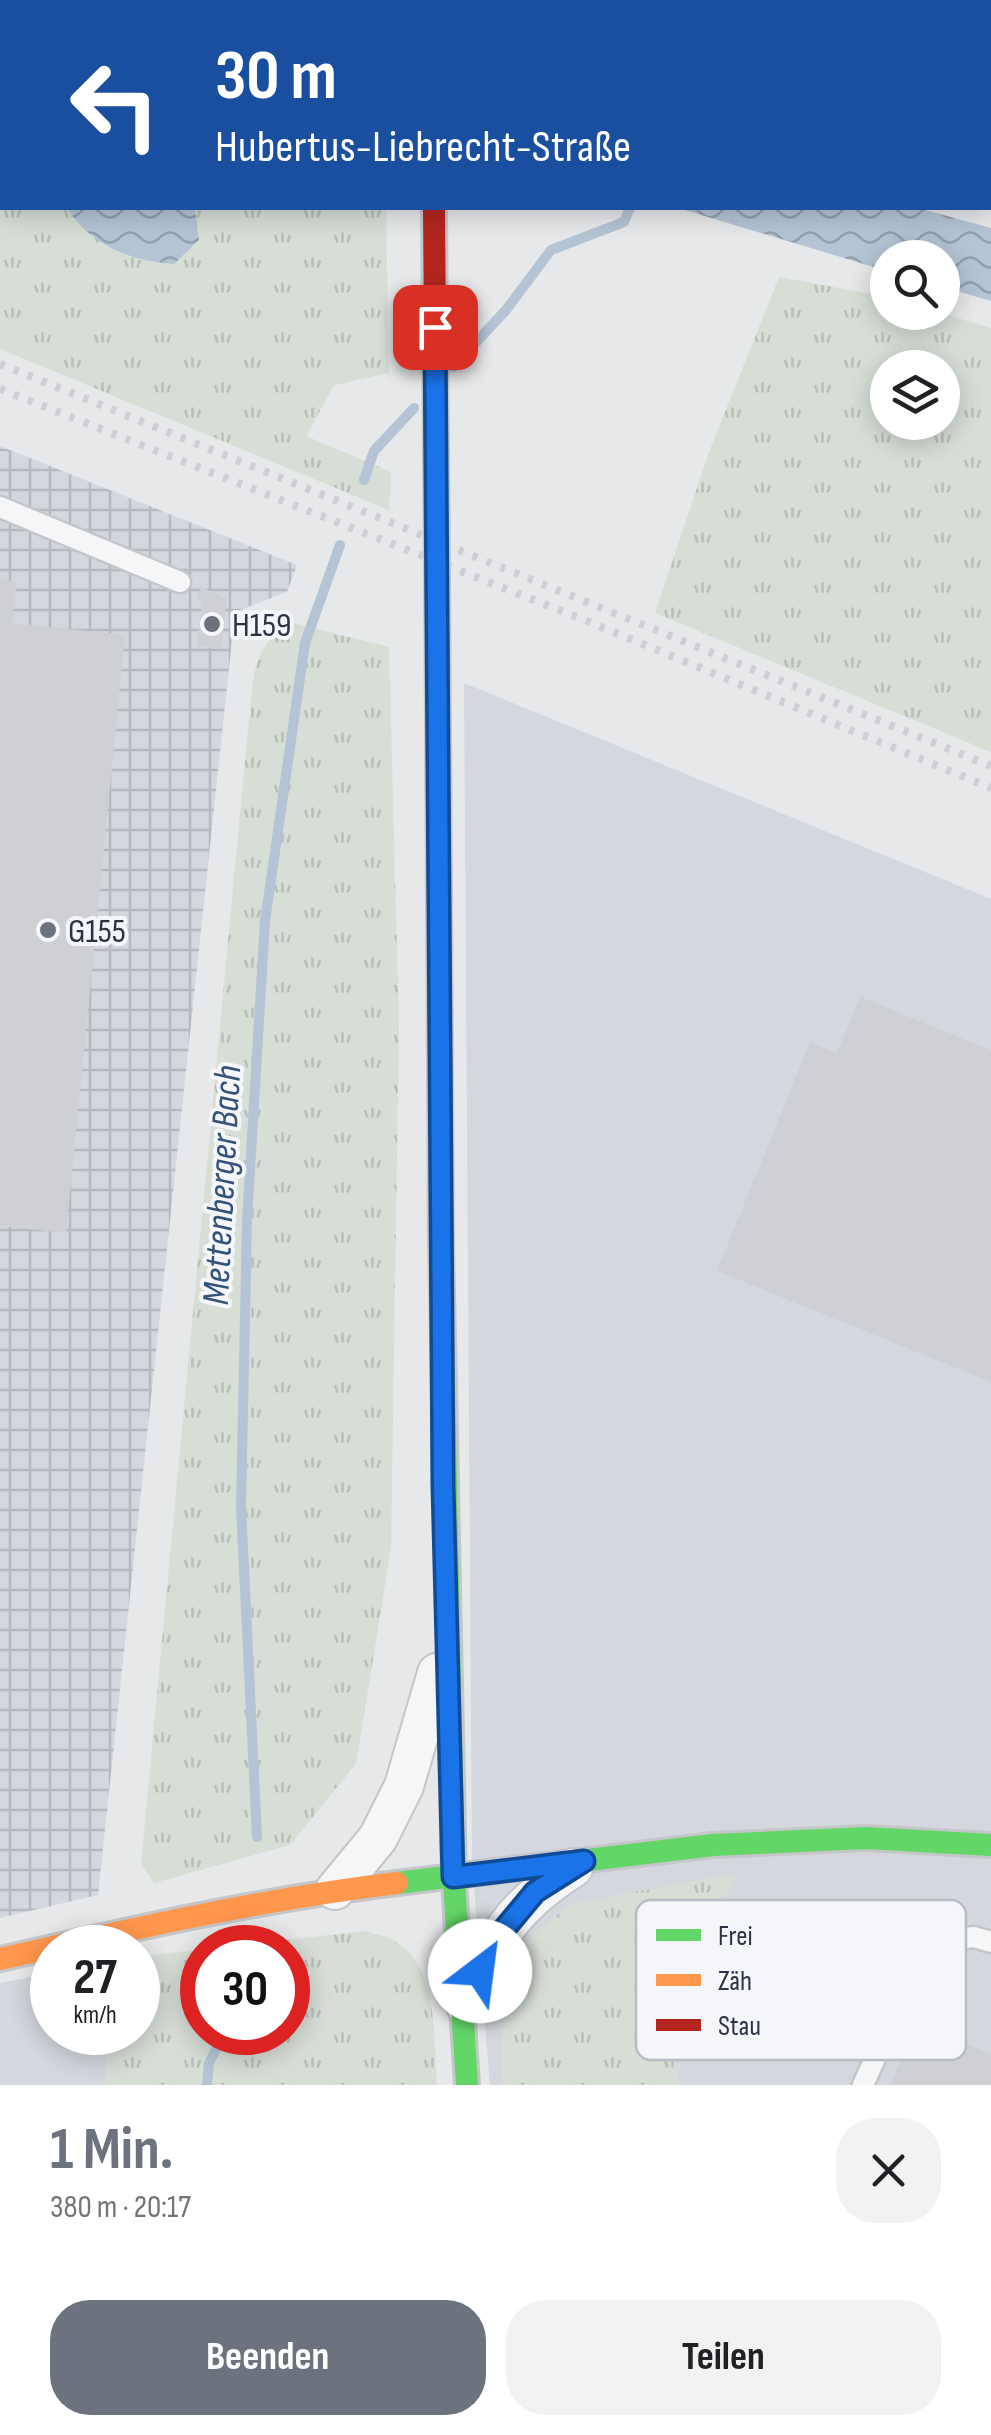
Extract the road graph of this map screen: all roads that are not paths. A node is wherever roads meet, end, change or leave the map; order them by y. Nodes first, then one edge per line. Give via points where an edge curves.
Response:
1 (434, 210) edge
2 (0, 507) edge
3 (180, 582) dead end
4 (447, 1637) junction
5 (991, 1846) edge
6 (584, 1861) junction
7 (453, 1877) junction
8 (335, 1890) junction
9 (966, 1939) edge
10 (991, 1942) edge
11 (0, 1959) edge
12 (459, 2022) junction
13 (874, 2060) edge
14 (467, 2085) edge
15 (863, 2085) edge

1 - 4 main road, bridge
2 - 3 lane
4 - 7 main road
4 - 8 street via 404,1786 378,1838
5 - 6 main road via 772,1840
6 - 7 main road
6 - 12 street via 535,1892 491,1945
7 - 8 main road
7 - 12 main road
8 - 11 main road
9 - 10 lane
12 - 14 main road
13 - 15 lane

